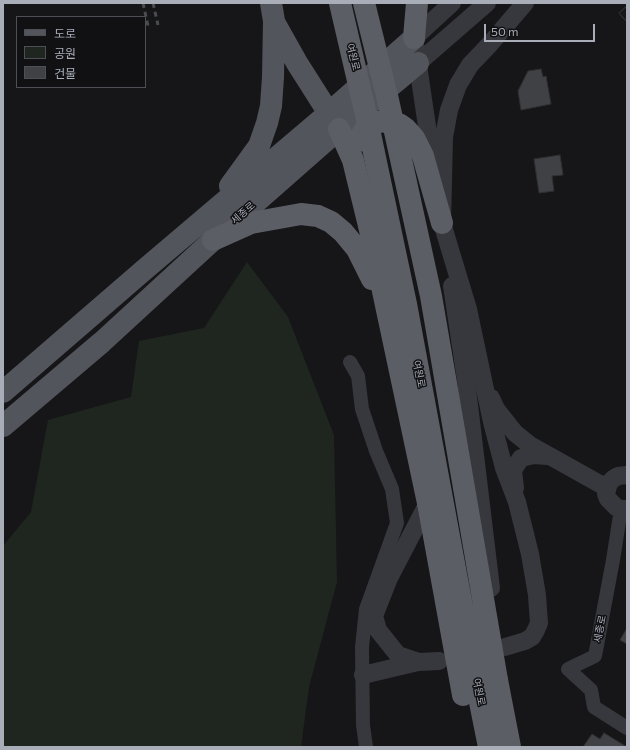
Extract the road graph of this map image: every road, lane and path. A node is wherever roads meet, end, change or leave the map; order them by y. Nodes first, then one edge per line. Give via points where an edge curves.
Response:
1 (340, 3) edge
2 (364, 3) edge
3 (417, 3) edge
4 (452, 3) edge
5 (487, 3) edge
6 (525, 3) edge
7 (272, 12) edge
8 (414, 38) junction
9 (418, 62) junction
10 (333, 121) junction
11 (206, 217) junction
12 (442, 223) junction
13 (370, 230) junction
14 (213, 240) junction
15 (392, 331) junction
16 (350, 362) dead end
17 (474, 380) junction
18 (3, 392) edge
19 (3, 426) edge
20 (547, 456) junction
21 (627, 475) edge
22 (607, 488) junction
23 (517, 502) junction
24 (428, 503) junction
25 (624, 509) edge
26 (374, 616) junction
27 (362, 647) junction
28 (505, 647) dead end
29 (439, 661) dead end
30 (419, 662) junction
31 (363, 675) junction
32 (479, 686) junction
33 (627, 728) edge
34 (366, 747) edge
35 (475, 747) edge
36 (489, 747) edge
37 (510, 747) edge

1 - 32 highway, 여원로, bridge via 406,304
2 - 32 highway, 여원로, bridge via 431,296
3 - 8 highway
4 - 8 street
5 - 9 street, 세종로
6 - 12 street via 470,65 458,85 449,110 444,137
7 - 10 main road via 297,63
7 - 11 main road via 272,84 267,124 259,146
8 - 9 street
8 - 10 main road
9 - 10 main road, 세종로
9 - 12 street
10 - 11 main road, 세종로
10 - 13 highway via 353,160
10 - 14 main road, 세종로
11 - 18 main road, 세종로
12 - 13 highway via 423,156 414,138 399,124 388,121 367,126 358,147
12 - 17 street
13 - 15 highway
14 - 15 highway via 251,223 301,214 318,216 331,222 357,249 370,272
14 - 19 main road, 세종로 via 102,342
15 - 24 highway
16 - 27 street via 358,376 362,409 392,489 397,523 366,609
17 - 20 street via 515,433
17 - 23 street
17 - 32 street, bridge via 499,656
20 - 22 street
20 - 23 street via 521,458 513,470
21 - 22 street via 613,478
22 - 25 street, 세종로 via 611,504
23 - 28 street via 530,554 539,623 532,637
24 - 26 street via 389,578
24 - 32 highway, bridge
25 - 33 street, 세종로 via 595,656 568,669 591,690 594,707
26 - 27 street
26 - 30 street via 378,630 398,655
27 - 31 street
29 - 30 street
30 - 31 street
31 - 34 street
32 - 35 highway
32 - 36 highway, 여원로
32 - 37 highway, 여원로

